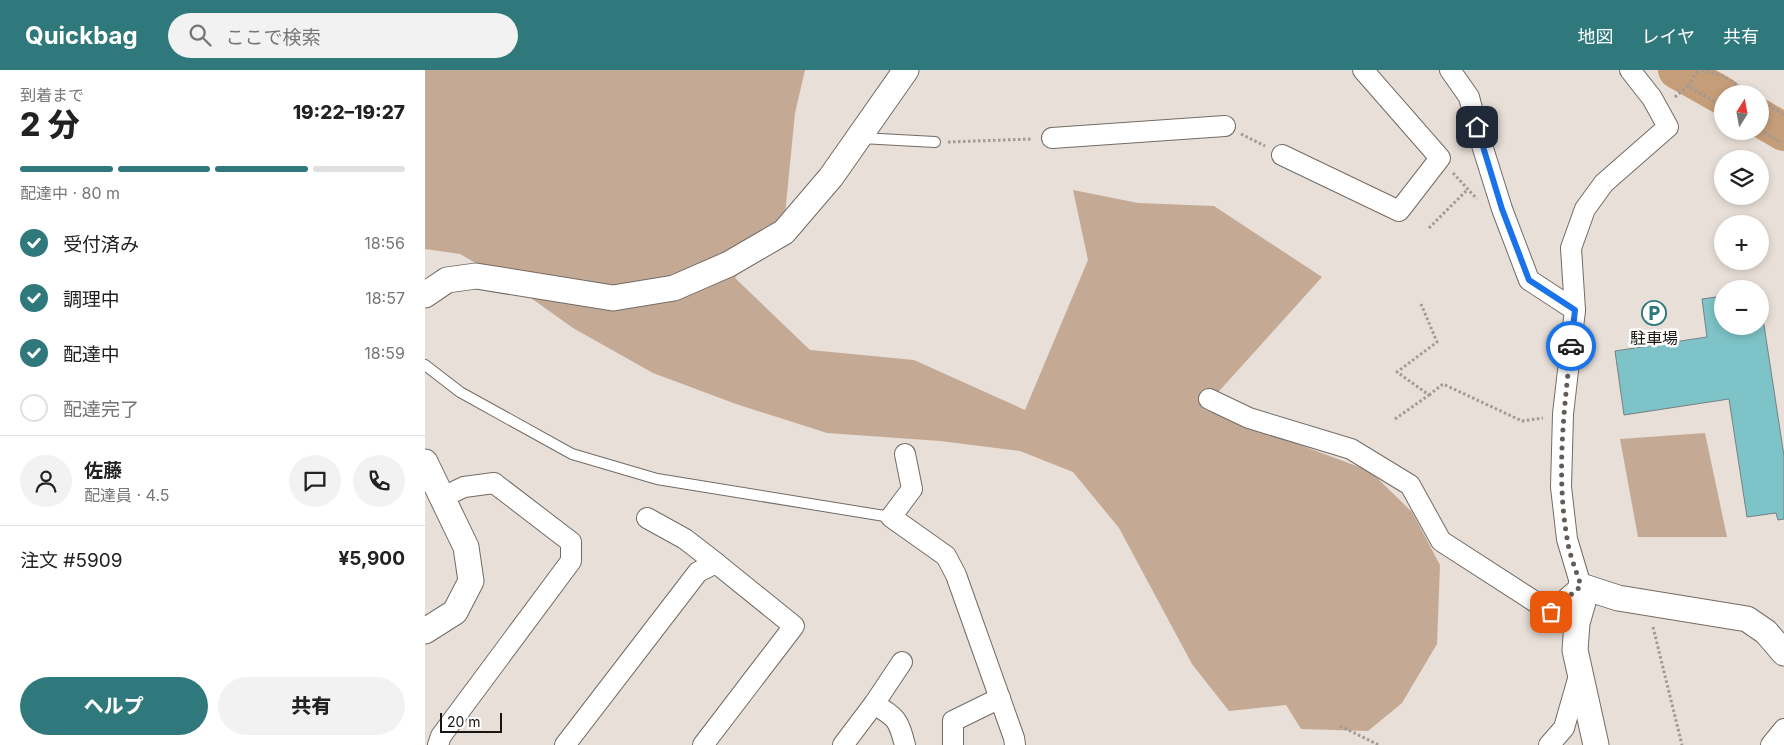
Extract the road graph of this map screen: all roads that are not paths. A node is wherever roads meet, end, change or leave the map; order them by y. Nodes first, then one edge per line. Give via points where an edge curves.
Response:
1 (906, 70) edge
2 (1363, 70) edge
3 (1450, 70) edge
4 (1630, 70) edge
5 (1225, 126) road end
6 (858, 138) junction
7 (1052, 138) road end
8 (935, 142) road end
9 (1282, 155) road end
10 (425, 295) edge
11 (1575, 310) junction
12 (425, 365) edge
13 (1209, 399) dead end
14 (905, 454) dead end
15 (425, 462) edge
16 (443, 497) junction
17 (891, 517) junction
18 (647, 518) dead end
19 (716, 563) junction
20 (1581, 586) junction
21 (425, 631) edge
22 (1784, 653) edge
23 (902, 662) dead end
24 (1580, 671) junction
25 (1000, 698) junction
26 (874, 704) junction
27 (1784, 729) edge
28 (438, 745) edge
29 (565, 745) edge
30 (703, 745) edge
31 (843, 745) edge
32 (905, 745) edge
33 (953, 745) edge
34 (1015, 745) edge
35 (1549, 745) edge
36 (1596, 745) edge
37 (1771, 745) edge

1 - 6 street
2 - 9 street via 1440,158 1399,211
3 - 11 street via 1469,97 1502,209 1529,280
4 - 11 street via 1652,98 1668,127 1605,183 1585,209 1571,248
5 - 7 street
6 - 8 lane
6 - 10 street via 831,177 783,232 729,264 674,288 613,298 477,276 447,280
11 - 20 street via 1563,414 1561,487 1567,539
12 - 17 lane via 460,392 572,454 657,479
13 - 20 street via 1249,418 1351,449 1410,484 1441,541 1551,612
14 - 17 street via 912,489
15 - 16 street
16 - 21 street via 466,547 471,581 455,612
16 - 28 street via 464,486 494,483 571,542 571,562 441,736
17 - 25 street via 946,556 956,575
18 - 19 street via 685,539
19 - 29 street via 698,572
19 - 30 street via 794,626
20 - 22 street via 1618,598 1747,619 1766,632
20 - 24 street via 1583,602 1575,650
23 - 26 street
24 - 35 street via 1564,728
24 - 36 street
25 - 33 street via 953,721
25 - 34 street
26 - 31 street
26 - 32 street via 894,716
27 - 37 street

